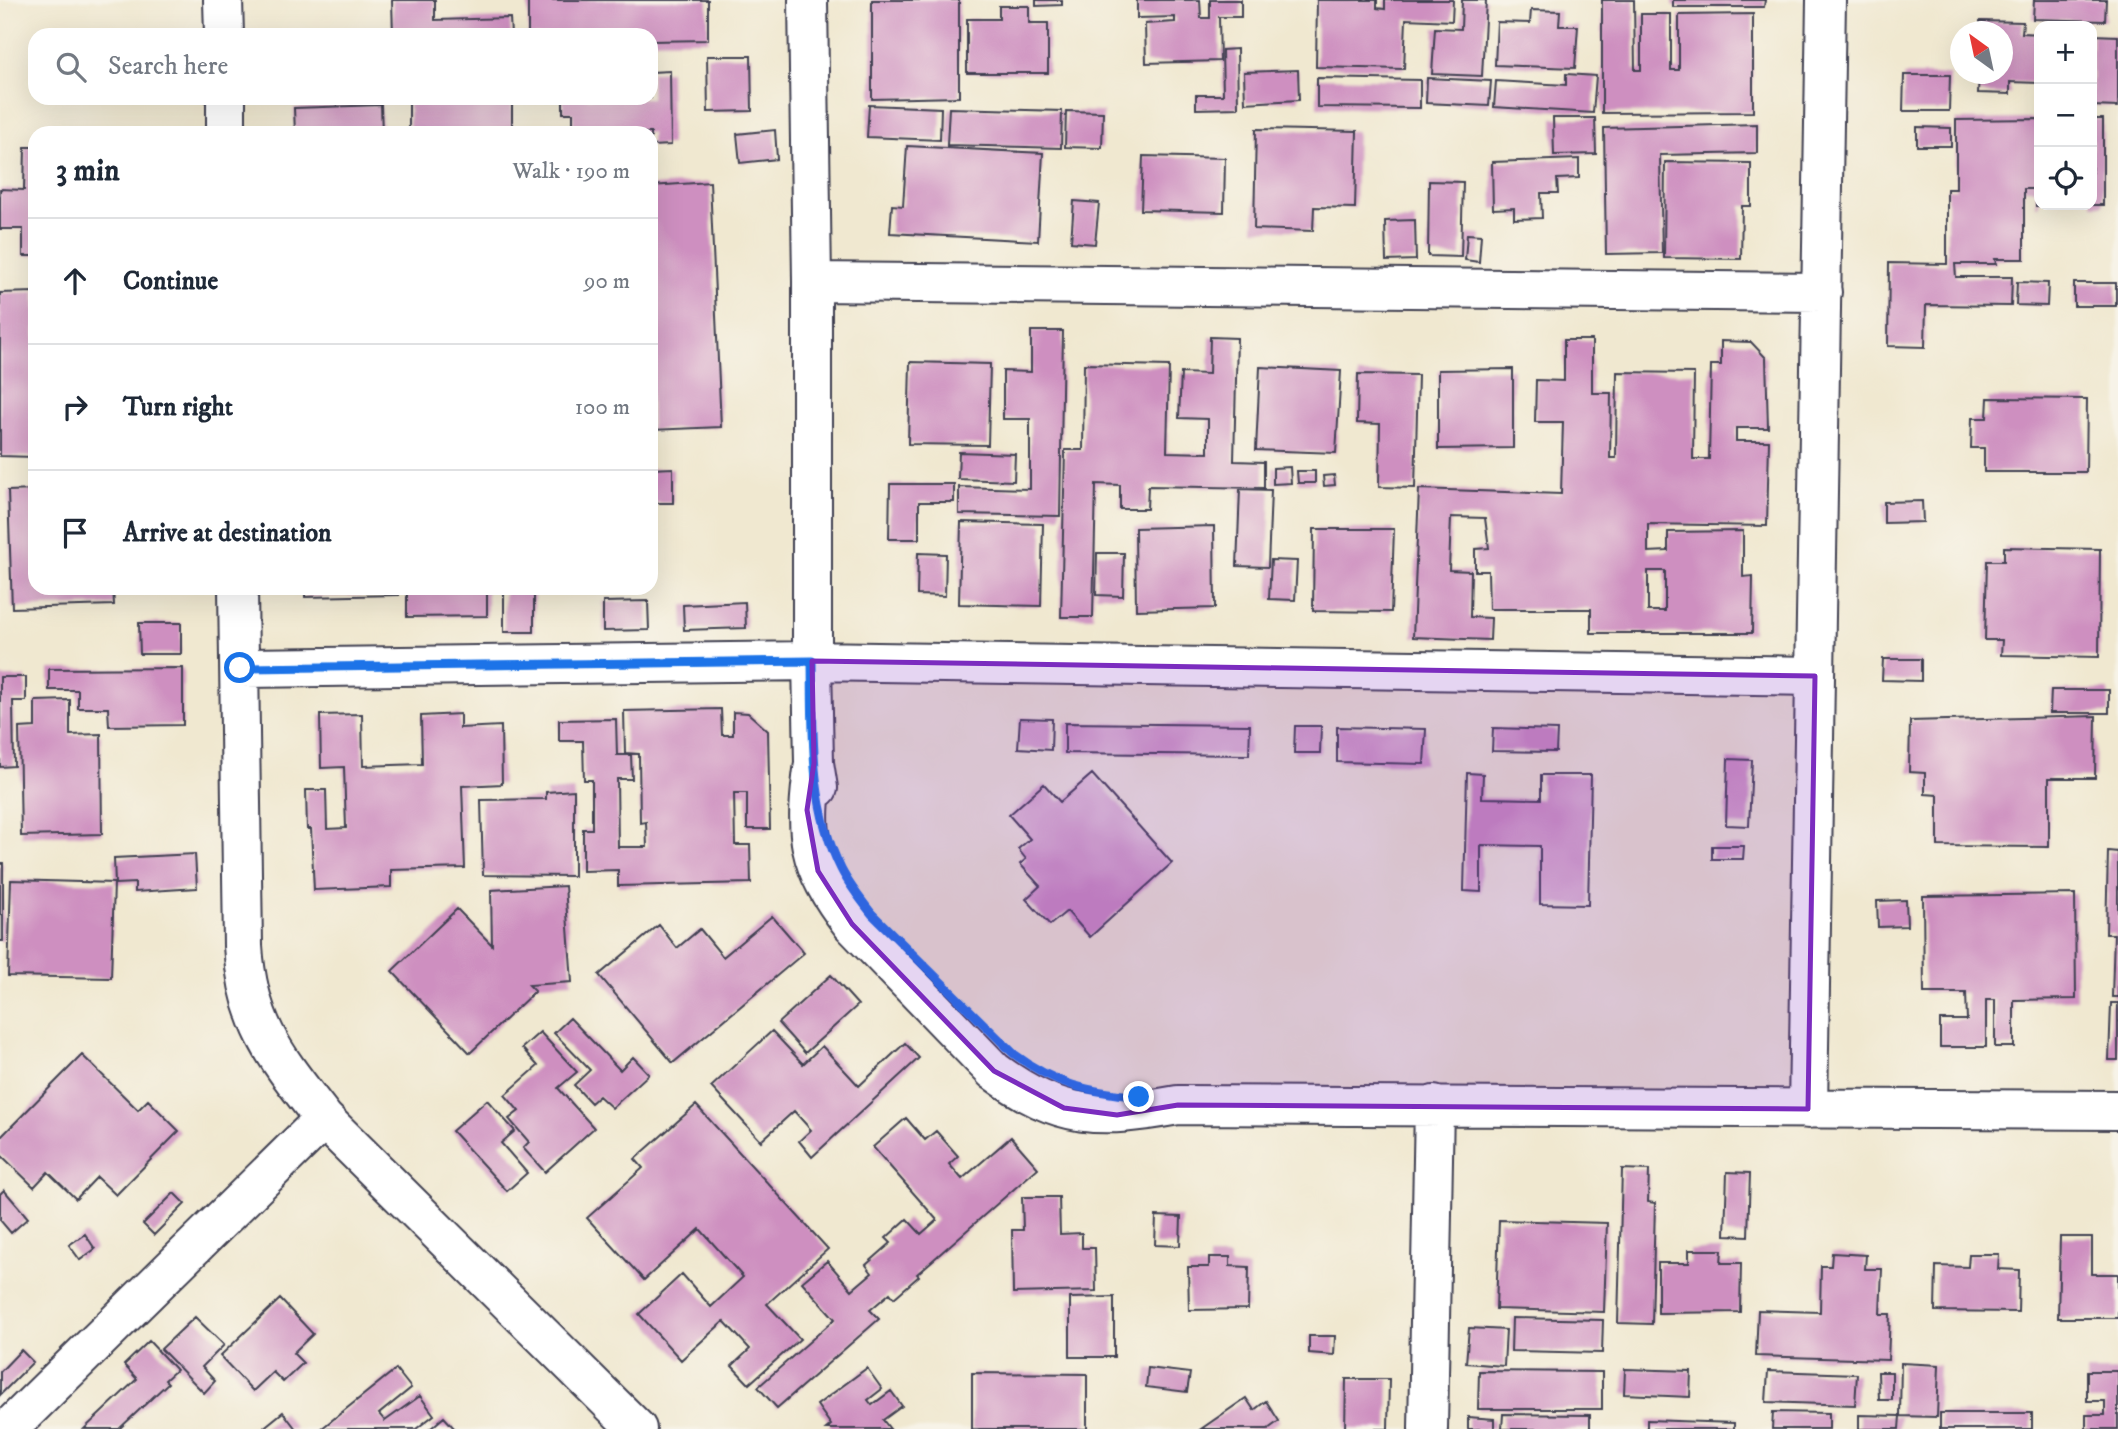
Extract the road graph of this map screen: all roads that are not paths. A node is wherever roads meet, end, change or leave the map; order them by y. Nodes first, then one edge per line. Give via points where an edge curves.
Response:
1 (223, 0) edge
2 (808, 0) edge
3 (1826, 0) edge
4 (224, 28) edge
5 (226, 105) edge
6 (226, 126) edge
7 (811, 282) junction
8 (1822, 292) junction
9 (238, 595) edge
10 (812, 661) junction
11 (240, 668) junction
12 (1815, 676) junction
13 (1434, 1105) junction
14 (1808, 1109) junction
15 (2118, 1110) edge
16 (324, 1119) junction
17 (8, 1429) edge
18 (637, 1429) edge
19 (1428, 1429) edge

1 - 4 street
2 - 7 street
3 - 8 street
5 - 6 street
7 - 8 street
7 - 10 street
8 - 12 street
9 - 11 street
10 - 11 street
10 - 12 street
10 - 13 street via 814,763 807,810 818,871 852,924 934,991 994,1071 1016,1087 1064,1108 1117,1115 1178,1105
11 - 16 street via 245,977 264,1036
12 - 14 street
13 - 14 street
13 - 19 street
14 - 15 street
16 - 17 street
16 - 18 street

